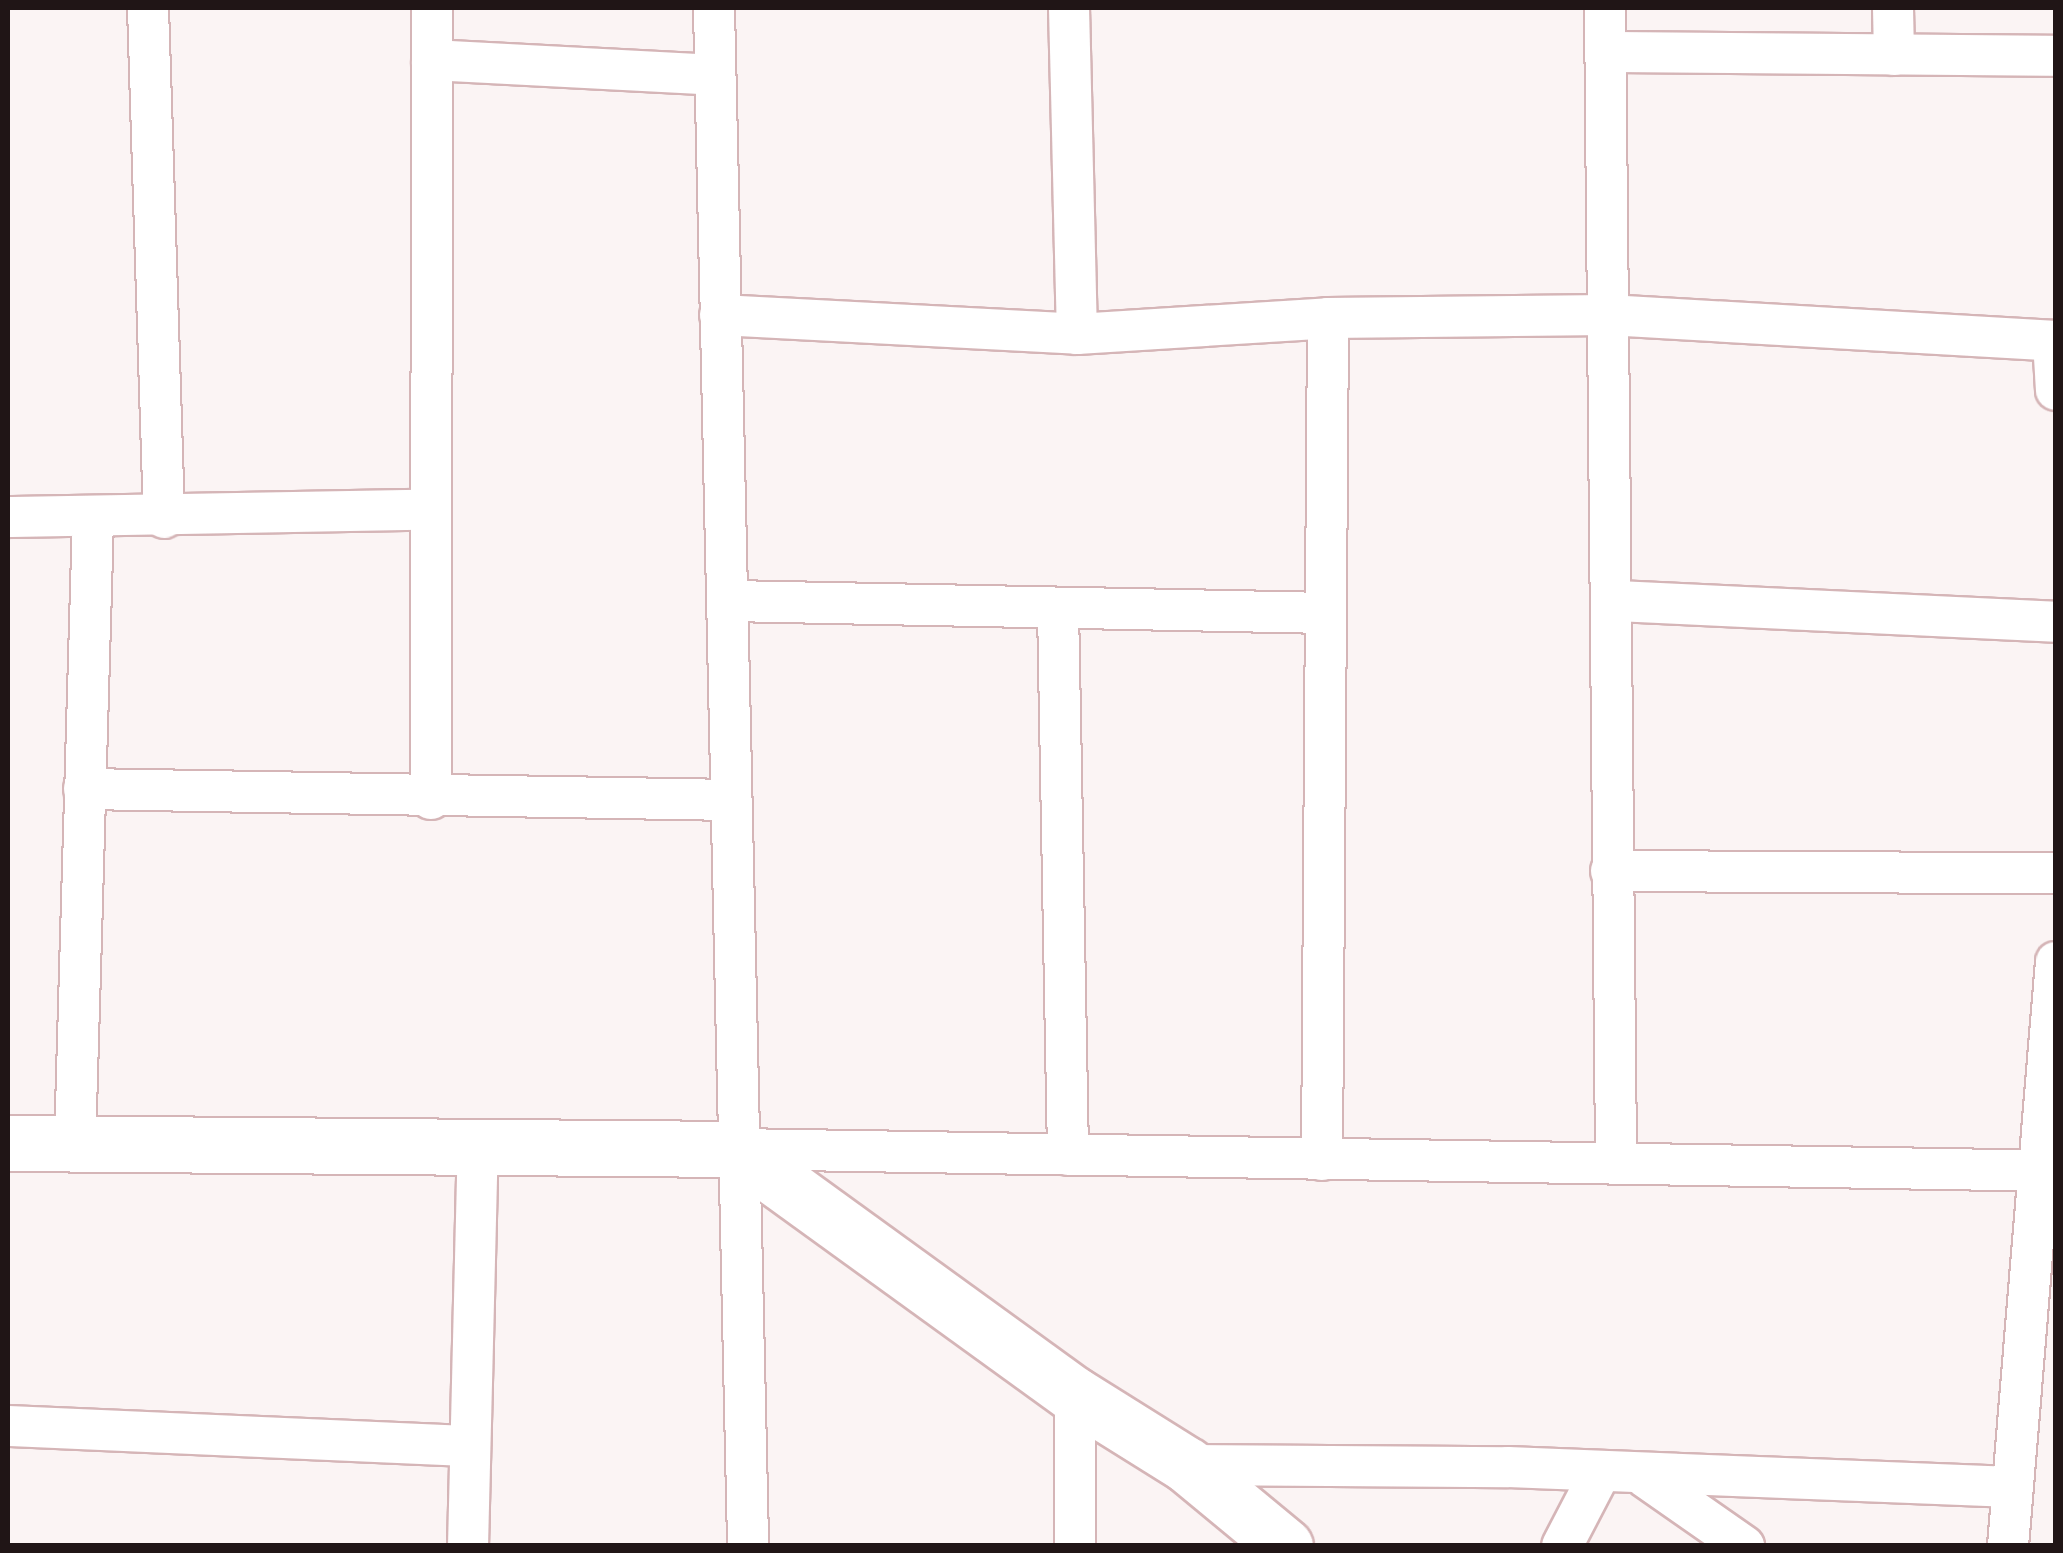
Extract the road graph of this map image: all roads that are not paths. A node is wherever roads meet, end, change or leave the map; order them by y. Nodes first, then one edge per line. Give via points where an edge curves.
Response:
1 (148, 8) edge
2 (432, 8) edge
3 (714, 8) edge
4 (1069, 8) edge
5 (1605, 8) edge
6 (1894, 8) edge
7 (1606, 52) junction
8 (1894, 55) junction
9 (2056, 56) edge
10 (432, 60) junction
11 (715, 75) junction
12 (1608, 315) junction
13 (720, 316) junction
14 (1328, 318) junction
15 (1078, 334) junction
16 (2054, 341) edge
17 (2056, 390) edge
18 (428, 510) junction
19 (8, 517) edge
20 (164, 518) junction
21 (94, 520) junction
22 (730, 601) junction
23 (1616, 602) junction
24 (1058, 608) junction
25 (1326, 614) junction
26 (2056, 622) edge
27 (84, 789) junction
28 (430, 799) junction
29 (731, 800) junction
30 (1611, 870) junction
31 (2056, 873) edge
32 (2056, 962) edge
33 (8, 1142) edge
34 (75, 1144) junction
35 (478, 1144) junction
36 (735, 1149) junction
37 (1068, 1155) junction
38 (1322, 1160) junction
39 (1616, 1164) junction
40 (2048, 1171) edge
41 (1075, 1396) junction
42 (8, 1426) edge
43 (470, 1446) junction
44 (1188, 1464) junction
45 (1599, 1474) junction
46 (1645, 1477) junction
47 (2012, 1487) junction
48 (468, 1546) edge
49 (748, 1546) edge
50 (1075, 1546) edge
51 (1286, 1546) edge
52 (1562, 1546) edge
53 (1744, 1546) edge
54 (2008, 1546) edge

1 - 20 street
2 - 10 street
3 - 11 street
4 - 15 street
5 - 7 street
6 - 8 street
7 - 8 street
7 - 12 street
8 - 9 street
10 - 11 street
10 - 18 street
11 - 13 street
12 - 14 street
12 - 16 street
12 - 23 street
13 - 15 street
13 - 22 street
14 - 15 street
14 - 25 street
16 - 17 street
18 - 20 street
18 - 28 street
19 - 21 street
20 - 21 street
21 - 27 street
22 - 24 street
22 - 29 street
23 - 26 street
23 - 30 street
24 - 25 street
24 - 37 street
25 - 38 street
27 - 28 street
27 - 34 street
28 - 29 street
29 - 36 street
30 - 31 street
30 - 39 street
32 - 40 street
33 - 34 street
34 - 35 street
35 - 36 street
35 - 43 street
36 - 37 street
36 - 41 street
36 - 49 street
37 - 38 street
38 - 39 street
39 - 40 street
40 - 47 street
41 - 44 street
41 - 50 street
42 - 43 street
43 - 48 street
44 - 45 street
44 - 51 street
45 - 46 street
45 - 52 street
46 - 47 street
46 - 53 street
47 - 54 street

